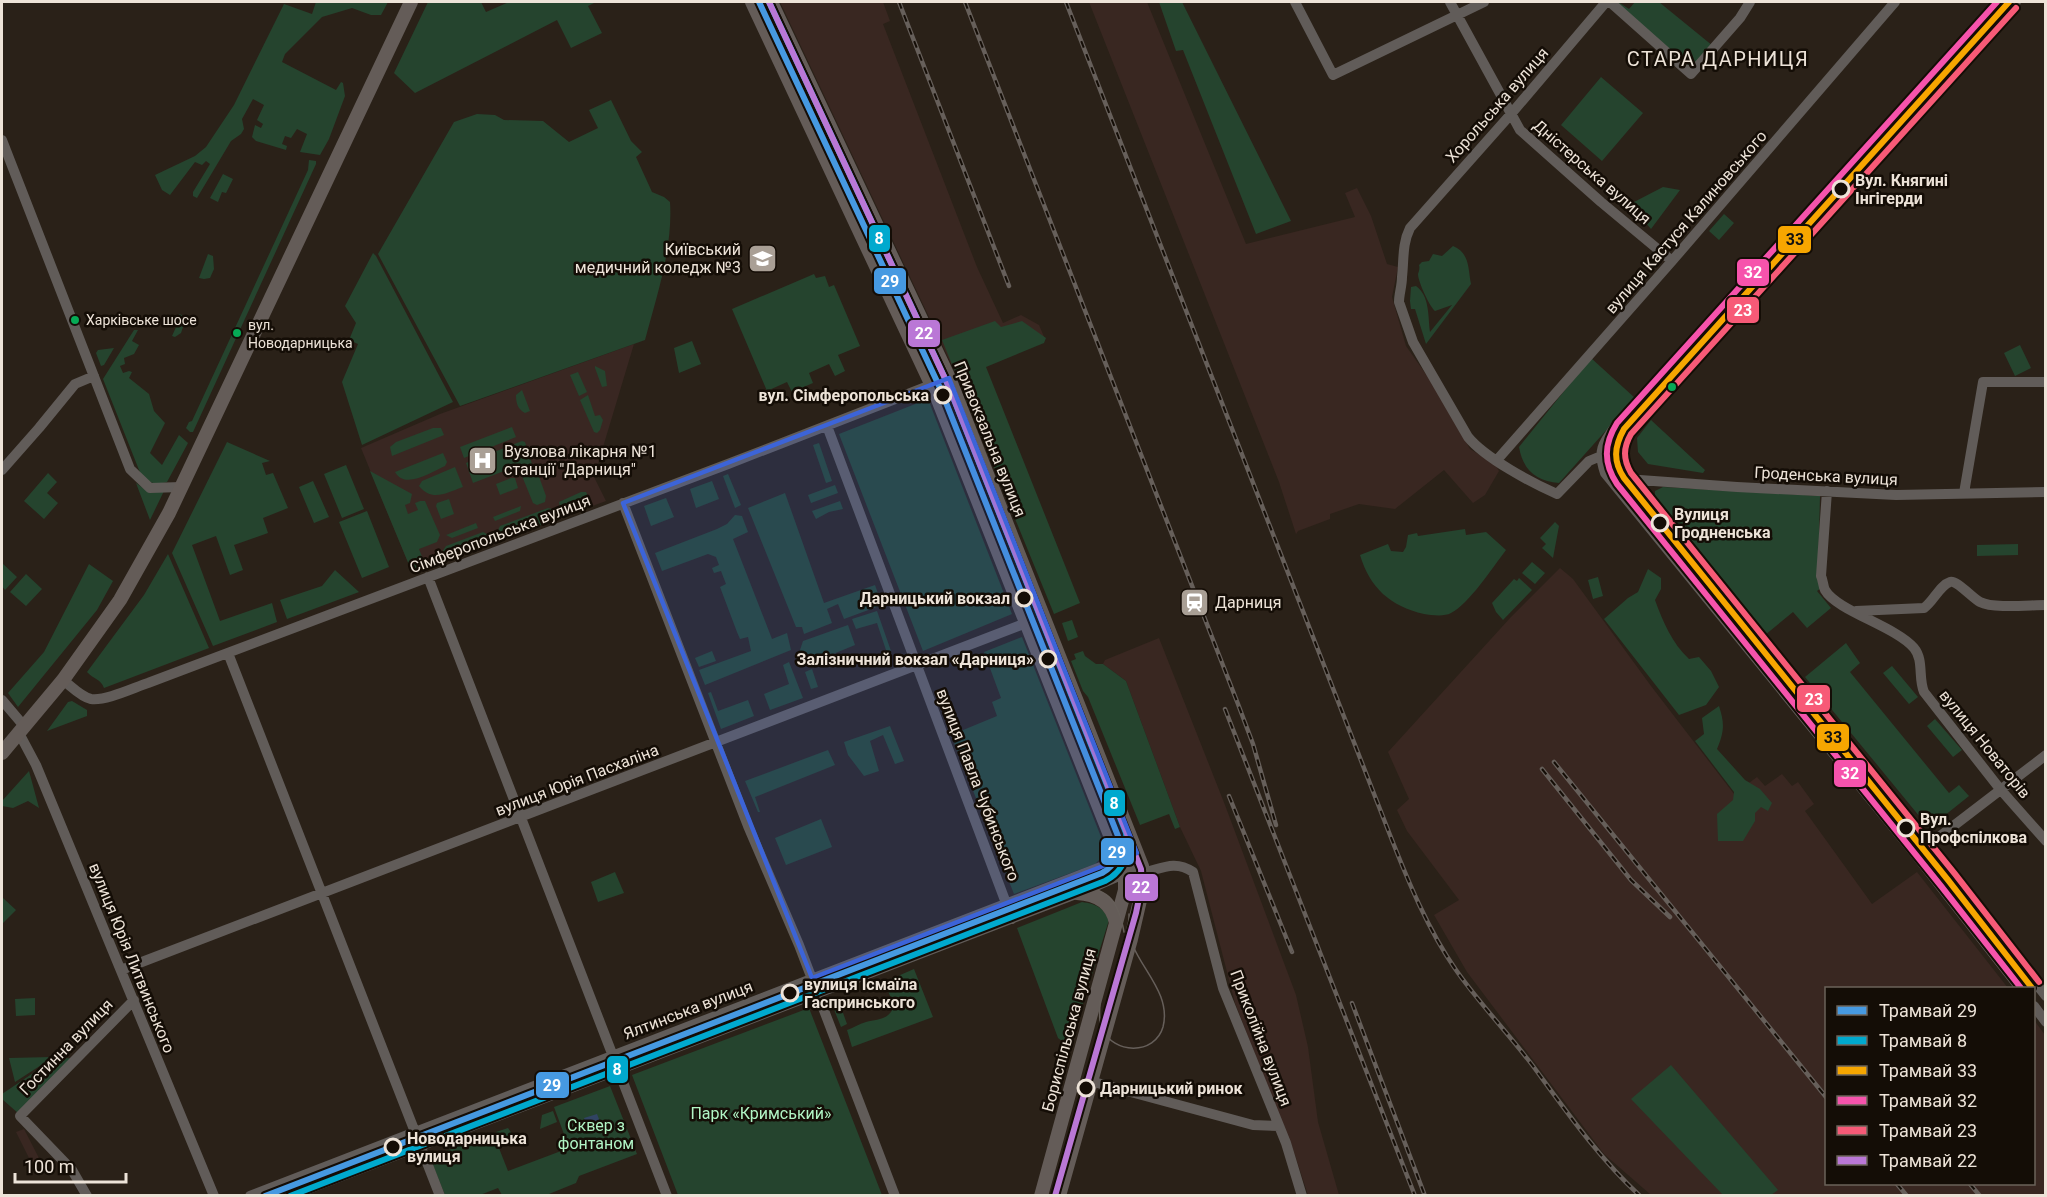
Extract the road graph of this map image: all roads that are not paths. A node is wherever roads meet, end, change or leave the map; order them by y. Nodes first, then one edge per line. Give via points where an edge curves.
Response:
1 (411, 2) edge
2 (752, 2) edge
3 (771, 2) edge
4 (1295, 2) edge
5 (1450, 2) edge
6 (1484, 2) edge
7 (1608, 2) edge
8 (1750, 2) edge
9 (1895, 2) edge
10 (1999, 2) edge
11 (2016, 2) edge
12 (1457, 14) junction
13 (1511, 114) junction
14 (2, 140) edge
15 (1672, 261) junction
16 (94, 376) junction
17 (949, 378) junction
18 (2046, 382) edge
19 (932, 385) junction
20 (827, 426) junction
21 (1619, 455) junction
22 (1601, 456) junction
23 (1497, 459) junction
24 (2, 470) edge
25 (1605, 474) junction
26 (1630, 480) junction
27 (181, 487) junction
28 (1827, 491) junction
29 (2046, 492) edge
30 (1964, 494) junction
31 (623, 503) junction
32 (428, 577) junction
33 (2046, 605) edge
34 (1855, 611) junction
35 (1042, 617) junction
36 (1028, 623) junction
37 (228, 653) junction
38 (917, 665) junction
39 (63, 680) junction
40 (2, 700) edge
41 (22, 730) junction
42 (716, 742) junction
43 (2, 753) edge
44 (2046, 755) edge
45 (2000, 789) junction
46 (521, 818) junction
47 (1113, 838) junction
48 (2046, 841) edge
49 (1927, 847) junction
50 (1916, 855) junction
51 (1141, 864) junction
52 (1123, 866) junction
53 (1107, 867) junction
54 (322, 893) junction
55 (1077, 893) junction
56 (1007, 904) junction
57 (1012, 919) junction
58 (1116, 923) junction
59 (122, 970) junction
60 (812, 978) junction
61 (2019, 987) edge
62 (818, 993) junction
63 (2046, 996) edge
64 (134, 1000) junction
65 (2035, 1007) edge
66 (2046, 1022) edge
67 (612, 1056) junction
68 (617, 1070) junction
69 (1090, 1081) junction
70 (1279, 1126) junction
71 (415, 1132) junction
72 (420, 1146) junction
73 (87, 1196) edge
74 (214, 1196) edge
75 (250, 1196) edge
76 (290, 1196) edge
77 (440, 1196) edge
78 (667, 1196) edge
79 (895, 1196) edge
80 (1041, 1196) edge
81 (1059, 1196) edge
82 (1302, 1196) edge

1 - 27 main road
2 - 19 main road, Привокзальна вулиця
3 - 17 main road, Привокзальна вулиця
4 - 12 street via 1333,75
5 - 12 street, Дністерська вулиця
6 - 12 street
7 - 8 street via 1691,74
7 - 13 street, Хорольська вулиця
9 - 15 street, вулиця Кастуся Калиновського
10 - 22 street via 1617,424 1604,443
11 - 21 street via 1634,423 1621,441
12 - 13 street, Дністерська вулиця
13 - 15 street, Дністерська вулиця via 1520,130
13 - 23 street, Хорольська вулиця via 1410,228 1404,246 1399,296 1409,332 1468,437
14 - 16 street
15 - 23 street, вулиця Кастуся Калиновського
16 - 24 street via 75,384
16 - 27 street via 130,469 150,488
17 - 19 street, Сімферопольська вулиця
17 - 35 main road, Привокзальна вулиця
18 - 30 street via 1983,382
19 - 20 street, Сімферопольська вулиця
19 - 36 main road, Привокзальна вулиця
20 - 31 street, Сімферопольська вулиця
20 - 38 street, вулиця Павла Чубинського
21 - 22 street
21 - 26 street
22 - 23 street via 1589,460 1557,494
22 - 25 street
25 - 26 street, Гроденська вулиця
25 - 50 street
26 - 28 street, Гроденська вулиця
26 - 49 street
27 - 39 main road via 120,600
28 - 30 street, Гроденська вулиця
28 - 34 street, вулиця Новаторів via 1821,576 1825,590 1834,600
29 - 30 street, Гроденська вулиця
31 - 32 street, Сімферопольська вулиця
31 - 42 street
32 - 37 street, Сімферопольська вулиця
32 - 46 street
33 - 34 street via 1986,605 1953,581 1924,608
34 - 45 street, вулиця Новаторів via 1915,649 1924,692
35 - 36 street, вулиця Юрія Пасхаліна
35 - 51 main road, Привокзальна вулиця
36 - 38 street, вулиця Юрія Пасхаліна
36 - 47 main road, Привокзальна вулиця
37 - 39 street, Сімферопольська вулиця via 99,699 84,696
37 - 54 street
38 - 42 street, вулиця Юрія Пасхаліна
38 - 56 street, вулиця Павла Чубинського
39 - 41 main road
40 - 41 street, вулиця Юрія Литвинського
41 - 43 main road
41 - 59 street, вулиця Юрія Литвинського
42 - 46 street, вулиця Юрія Пасхаліна
42 - 60 street
44 - 45 street
45 - 48 street, вулиця Новаторів
45 - 49 street
46 - 54 street, вулиця Юрія Пасхаліна
46 - 67 street
47 - 52 main road, Привокзальна вулиця
47 - 53 main road
49 - 50 street
49 - 63 street
50 - 61 street
51 - 52 street, Ялтинська вулиця
51 - 69 main road, Бориспільська вулиця via 1144,883 1131,939
51 - 70 street, Приколійна вулиця via 1183,866 1194,872 1223,988
52 - 53 street, Ялтинська вулиця
52 - 55 street, Ялтинська вулиця
52 - 58 main road, Бориспільська вулиця via 1125,890
53 - 56 street, Ялтинська вулиця
54 - 59 street, вулиця Юрія Пасхаліна
54 - 71 street
55 - 57 street, Ялтинська вулиця
55 - 58 main road via 1103,900 1112,909
56 - 57 street, вулиця Павла Чубинського
56 - 60 street, Ялтинська вулиця
57 - 62 street, Ялтинська вулиця
58 - 80 main road, Бориспільська вулиця
59 - 64 street, вулиця Юрія Литвинського
60 - 62 street
60 - 67 street, Ялтинська вулиця
62 - 68 street, Ялтинська вулиця
62 - 79 street
64 - 73 street, Гостинна вулиця via 20,1116 72,1170
64 - 74 street, вулиця Юрія Литвинського
65 - 66 street
67 - 68 street
67 - 71 street, Ялтинська вулиця
68 - 72 street, Ялтинська вулиця
68 - 78 street
69 - 70 street via 1253,1125
69 - 81 main road, Бориспільська вулиця
70 - 82 street, Приколійна вулиця
71 - 72 street
71 - 75 street, Ялтинська вулиця
72 - 76 street, Ялтинська вулиця
72 - 77 street

